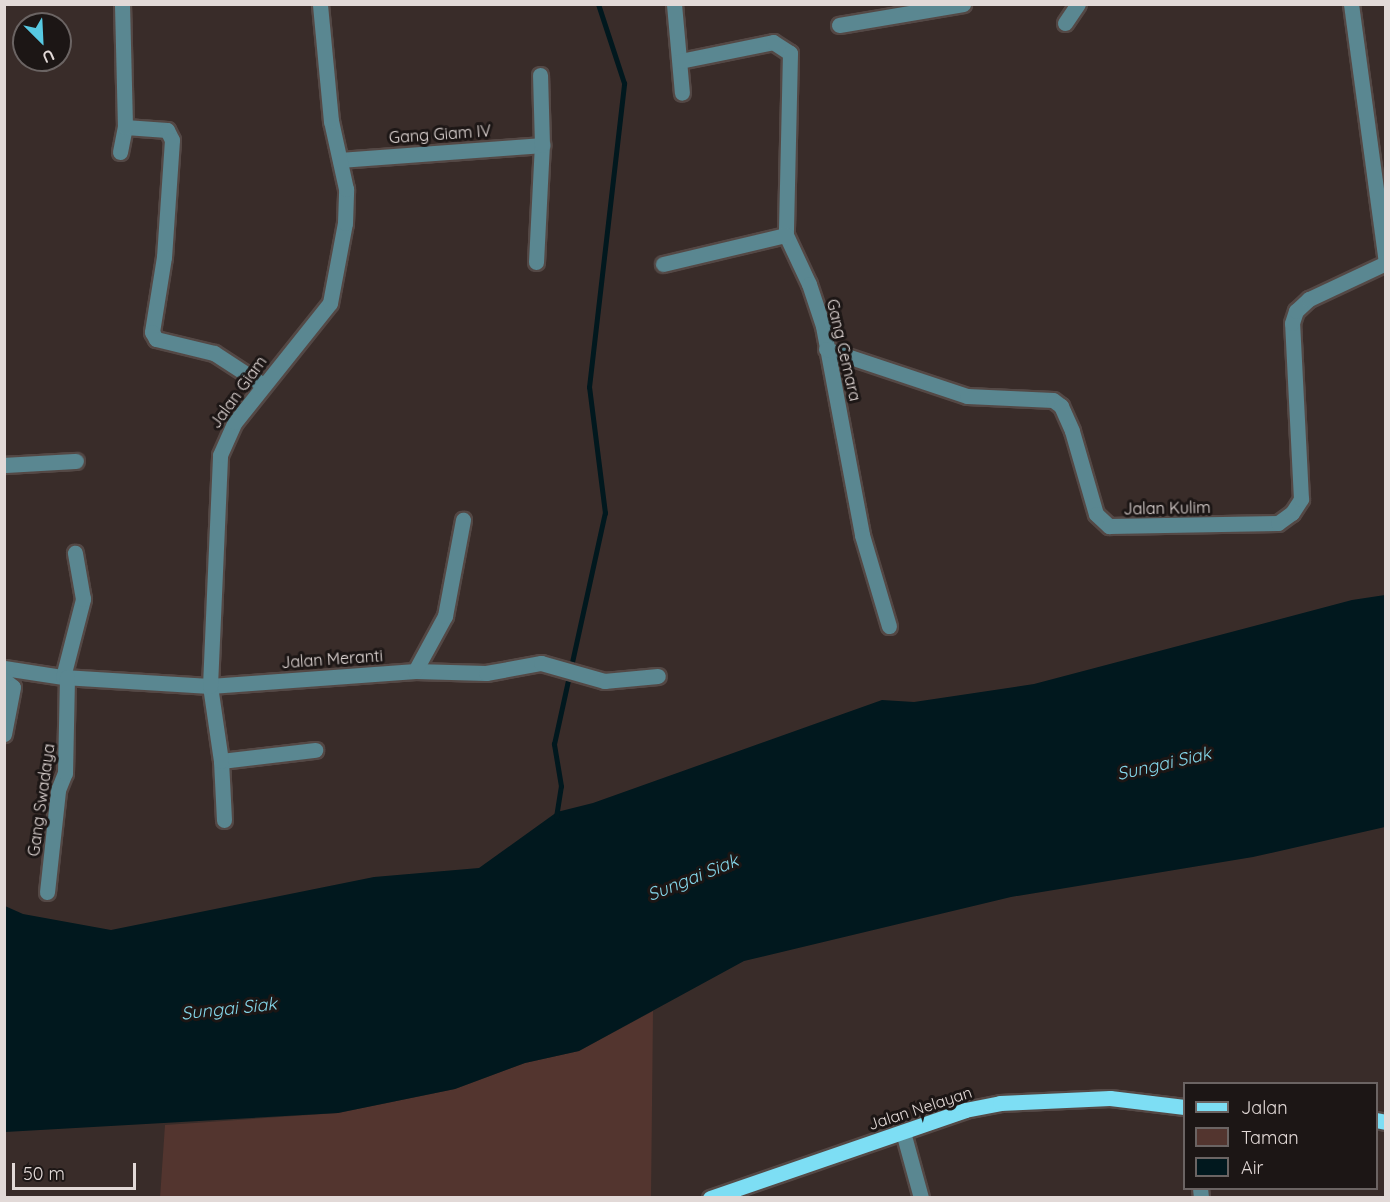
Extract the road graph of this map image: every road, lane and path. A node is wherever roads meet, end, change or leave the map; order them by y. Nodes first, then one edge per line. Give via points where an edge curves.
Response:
1 (122, 4) edge
2 (321, 4) edge
3 (674, 4) edge
4 (963, 4) edge
5 (1078, 4) edge
6 (1351, 4) edge
7 (1065, 23) dead end
8 (839, 25) dead end
9 (680, 61) junction
10 (540, 75) dead end
11 (682, 93) dead end
12 (125, 127) junction
13 (542, 145) junction
14 (120, 152) dead end
15 (340, 160) junction
16 (786, 235) junction
17 (536, 262) dead end
18 (1386, 262) edge
19 (663, 264) dead end
20 (826, 349) junction
21 (263, 385) junction
22 (76, 461) dead end
23 (4, 465) edge
24 (463, 520) dead end
25 (75, 552) dead end
26 (889, 626) dead end
27 (4, 668) edge
28 (415, 671) junction
29 (658, 676) dead end
30 (65, 677) junction
31 (4, 680) edge
32 (210, 686) junction
33 (4, 734) edge
34 (315, 750) dead end
35 (221, 761) junction
36 (224, 820) dead end
37 (46, 892) dead end
38 (1183, 1107) edge
39 (903, 1131) junction
40 (710, 1197) edge
41 (921, 1197) edge

1 - 12 street
2 - 15 street, Jalan Giam via 331,121
3 - 9 street
4 - 8 street
5 - 7 street
6 - 18 street
9 - 11 street
9 - 16 street, Gang Cemara via 773,42 790,53
10 - 13 street
12 - 14 street
12 - 21 street via 167,130 172,140 164,257 152,332 156,339 214,353
13 - 15 street, Gang Giam IV
13 - 17 street
15 - 21 street, Jalan Giam via 347,204 334,293 325,311
16 - 19 street
16 - 20 street, Gang Cemara via 817,305
18 - 20 street, Jalan Kulim via 1309,299 1296,310 1292,323 1301,500 1278,523 1109,526 1096,514 1072,431 1061,406 1053,400 967,396
20 - 26 street, Gang Cemara via 862,535
21 - 32 street, Jalan Giam via 228,433 220,455
22 - 23 street
24 - 28 street via 445,616
25 - 30 street, Gang Swadaya via 83,599
27 - 30 street, Jalan Meranti
28 - 29 street, Jalan Meranti via 486,673 541,663 603,681
28 - 32 street, Jalan Meranti
30 - 32 street, Jalan Meranti
30 - 37 street, Gang Swadaya via 65,773 58,790
31 - 33 street via 14,687
32 - 35 street, Jalan Giam
34 - 35 street
35 - 36 street, Jalan Giam
38 - 39 main road, Jalan Nelayan via 1110,1098 1000,1103
39 - 40 main road, Jalan Nelayan
39 - 41 street

